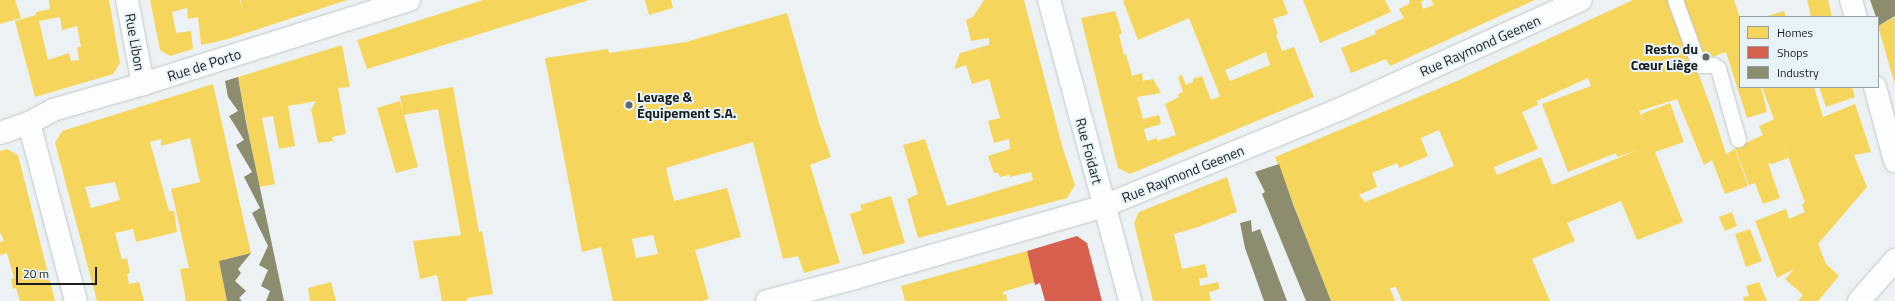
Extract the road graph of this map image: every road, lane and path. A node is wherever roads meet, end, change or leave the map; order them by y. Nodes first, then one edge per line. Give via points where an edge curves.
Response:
1 (127, 0) edge
2 (409, 0) edge
3 (1049, 0) edge
4 (1582, 0) edge
5 (1676, 0) edge
6 (1851, 0) edge
7 (1856, 16) edge
8 (142, 84) junction
9 (1875, 88) edge
10 (29, 123) junction
11 (0, 133) edge
12 (1738, 139) dead end
13 (1895, 161) edge
14 (1104, 206) junction
15 (1895, 260) edge
16 (76, 301) edge
17 (767, 301) edge
18 (1130, 301) edge
19 (1859, 301) edge

1 - 8 street, Rue Libon
2 - 8 street, Rue de Porto
3 - 14 street, Rue Foidart
4 - 14 street, Rue Raymond Geenen via 1345,107
5 - 12 lane via 1698,63 1718,68
6 - 7 street
8 - 10 street, Rue de Porto via 53,110
9 - 13 street
10 - 11 street, Rue de Porto
10 - 16 street
14 - 17 street, Rue Raymond Geenen
14 - 18 street, Rue Foidart
15 - 19 street

